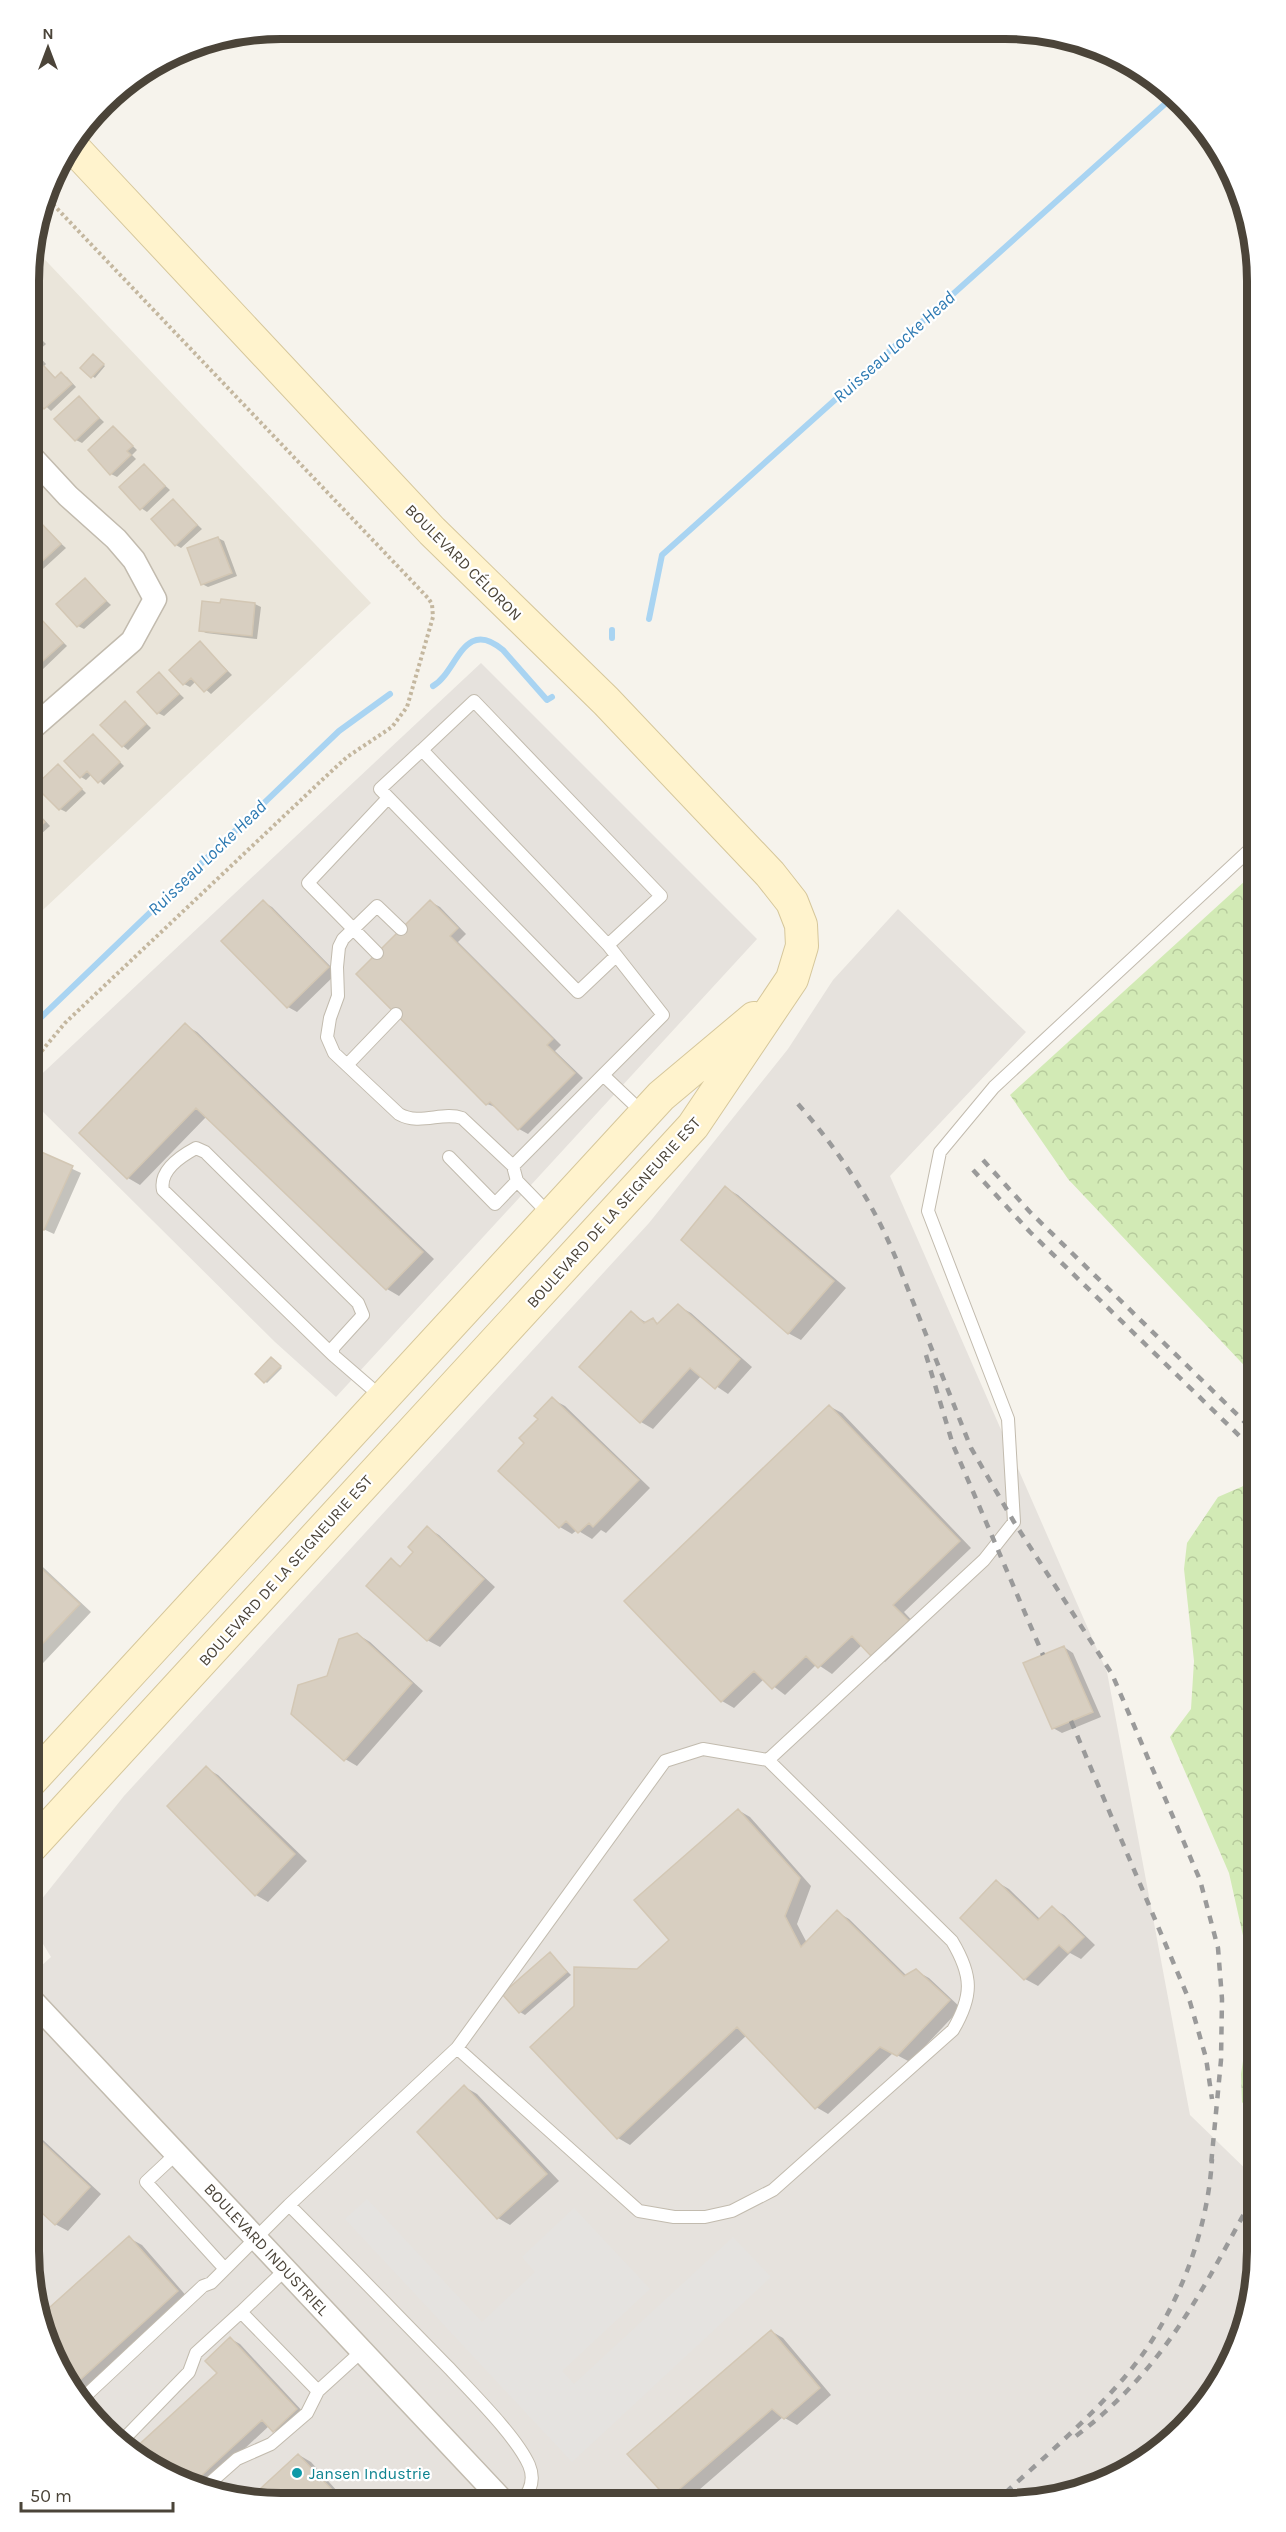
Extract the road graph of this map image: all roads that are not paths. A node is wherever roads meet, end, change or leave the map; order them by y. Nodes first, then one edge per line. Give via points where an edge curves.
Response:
1 (77, 151) edge
2 (39, 465) edge
3 (39, 722) edge
4 (422, 750) junction
5 (388, 798) junction
6 (1247, 852) edge
7 (354, 928) junction
8 (401, 929) dead end
9 (608, 945) junction
10 (377, 953) dead end
11 (616, 956) junction
12 (782, 994) junction
13 (396, 1014) dead end
14 (346, 1065) junction
15 (603, 1075) junction
16 (644, 1114) junction
17 (449, 1157) dead end
18 (513, 1166) junction
19 (517, 1181) junction
20 (551, 1216) junction
21 (583, 1246) junction
22 (333, 1355) junction
23 (369, 1401) junction
24 (400, 1444) junction
25 (317, 1470) junction
26 (349, 1500) junction
27 (205, 1592) junction
28 (237, 1622) junction
29 (161, 1640) junction
30 (194, 1670) junction
31 (768, 1760) junction
32 (39, 1768) edge
33 (39, 1838) edge
34 (39, 2008) edge
35 (458, 2048) junction
36 (176, 2154) junction
37 (289, 2205) junction
38 (255, 2237) junction
39 (225, 2269) junction
40 (286, 2270) junction
41 (241, 2312) junction
42 (362, 2351) junction
43 (318, 2391) junction
44 (87, 2395) edge
45 (126, 2437) edge
46 (210, 2482) edge
47 (496, 2493) edge
48 (527, 2493) edge

1 - 12 main road, BOULEVARD CÉLORON via 438,537 613,707 770,874 795,908 802,933 798,964
2 - 3 street via 116,539 134,560 155,599 132,641
4 - 5 lane via 380,789
4 - 9 lane
4 - 9 lane via 474,701 661,896
5 - 7 lane via 308,883
5 - 11 lane via 578,992
6 - 31 lane via 994,1087 940,1152 928,1211 1008,1419 1014,1522 984,1560
7 - 8 lane via 377,906
7 - 10 lane
7 - 14 lane via 339,947 338,996 327,1037 334,1053
9 - 11 lane
11 - 15 lane via 663,1015
12 - 16 main road
12 - 21 main road, BOULEVARD DE LA SEIGNEURIE EST via 693,1126
13 - 14 lane
14 - 18 lane via 405,1117 462,1118
15 - 16 lane
15 - 18 lane
16 - 20 main road
17 - 19 lane via 495,1204
18 - 19 lane
19 - 20 lane
20 - 21 main road
20 - 23 main road
21 - 24 main road, BOULEVARD DE LA SEIGNEURIE EST
22 - 22 lane via 333,1348 363,1315 358,1303 206,1152 196,1148 184,1154 165,1174 161,1181 163,1190
22 - 23 lane
23 - 24 main road
23 - 25 main road
24 - 26 main road, BOULEVARD DE LA SEIGNEURIE EST
25 - 26 main road
25 - 27 main road
26 - 28 main road, BOULEVARD DE LA SEIGNEURIE EST
27 - 28 main road
27 - 29 main road
28 - 30 main road, BOULEVARD DE LA SEIGNEURIE EST
29 - 30 main road
29 - 32 main road
30 - 33 main road, BOULEVARD DE LA SEIGNEURIE EST
31 - 35 lane via 703,1749 665,1761
31 - 35 lane via 952,1941 965,1966 969,1990 966,2009 953,2030 773,2190 732,2211 705,2217 639,2211
34 - 36 street, BOULEVARD INDUSTRIEL
35 - 37 lane
36 - 38 street, BOULEVARD INDUSTRIEL
36 - 39 lane via 146,2182
37 - 38 lane
37 - 48 lane via 469,2390 523,2454 531,2471
38 - 39 lane
38 - 40 street, BOULEVARD INDUSTRIEL
39 - 44 lane
40 - 41 lane
40 - 42 street, BOULEVARD INDUSTRIEL
41 - 43 lane
41 - 45 lane via 196,2353 189,2372
42 - 43 lane
42 - 47 street, BOULEVARD INDUSTRIEL
43 - 46 lane via 307,2413 271,2444 237,2459

